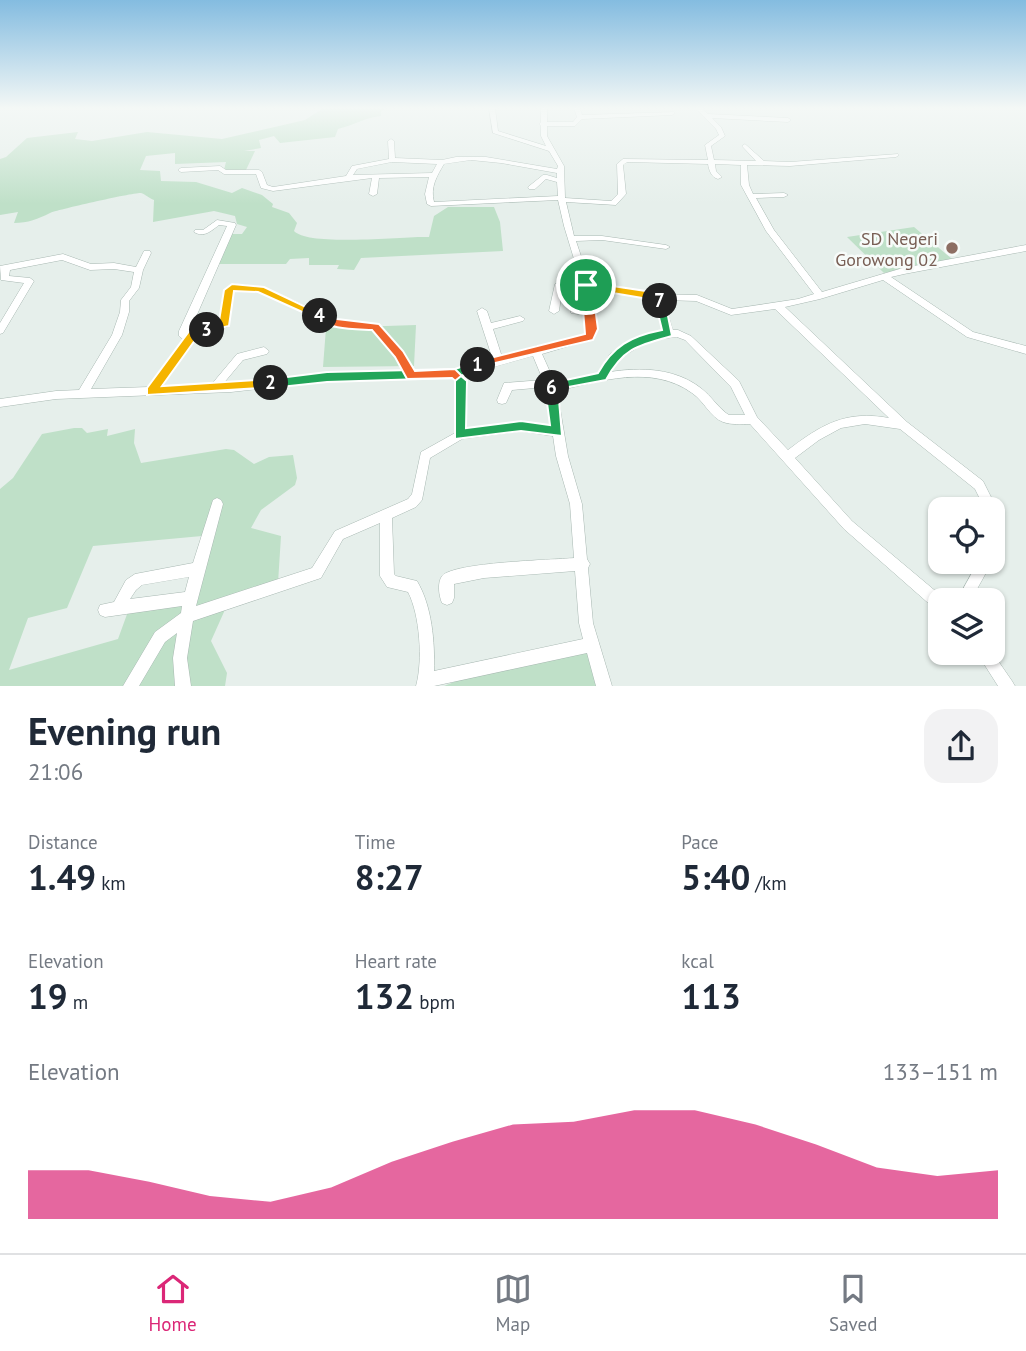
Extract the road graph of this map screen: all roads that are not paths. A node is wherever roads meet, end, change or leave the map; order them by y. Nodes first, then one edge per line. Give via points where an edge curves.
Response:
1 (521, 140) edge
2 (547, 140) edge
3 (716, 140) edge
4 (391, 141) dead end
5 (745, 146) dead end
6 (550, 149) junction
7 (896, 155) dead end
8 (392, 160) junction
9 (442, 162) junction
10 (714, 163) junction
11 (744, 164) junction
12 (763, 164) junction
13 (181, 170) dead end
14 (433, 175) junction
15 (376, 176) junction
16 (349, 177) junction
17 (559, 177) junction
18 (718, 177) dead end
19 (533, 187) dead end
20 (373, 194) dead end
21 (784, 195) dead end
22 (753, 196) junction
23 (561, 199) junction
24 (198, 232) dead end
25 (572, 239) junction
26 (666, 247) dead end
27 (1026, 248) edge
28 (147, 253) dead end
29 (3, 269) edge
30 (139, 270) junction
31 (552, 275) dead end
32 (883, 276) junction
33 (558, 288) junction
34 (587, 290) junction
35 (572, 293) junction
36 (820, 296) junction
37 (659, 297) junction
38 (778, 306) junction
39 (482, 311) dead end
40 (554, 311) dead end
41 (591, 312) junction
42 (520, 319) dead end
43 (487, 327) junction
44 (0, 331) edge
45 (668, 333) junction
46 (189, 339) junction
47 (536, 350) junction
48 (264, 351) dead end
49 (1026, 351) edge
50 (498, 360) junction
51 (455, 374) junction
52 (411, 376) junction
53 (602, 377) junction
54 (551, 385) junction
55 (213, 389) junction
56 (152, 391) junction
57 (83, 393) junction
58 (502, 400) dead end
59 (0, 403) edge
60 (753, 420) junction
61 (904, 425) junction
62 (558, 432) junction
63 (460, 435) junction
64 (786, 458) junction
65 (984, 497) edge
66 (217, 504) dead end
67 (386, 514) junction
68 (583, 564) junction
69 (198, 569) junction
70 (928, 594) edge
71 (190, 598) junction
72 (447, 598) dead end
73 (189, 615) junction
74 (590, 645) junction
75 (992, 665) edge
76 (426, 683) edge
77 (131, 686) edge
78 (183, 686) edge
79 (604, 686) edge
80 (1007, 686) edge

1 - 6 street
2 - 6 street
3 - 10 street via 708,145
4 - 8 street
5 - 12 street
6 - 17 street via 559,162
7 - 12 street via 831,163
8 - 9 street
8 - 16 street via 354,167
9 - 14 street
9 - 17 street via 482,159
10 - 11 street
10 - 18 street
10 - 23 street via 623,161 622,194 613,203
11 - 12 street
11 - 22 street via 745,185
13 - 16 street via 259,172 264,186 273,189
14 - 15 street
14 - 23 street via 427,196 431,204
15 - 16 street
15 - 20 street
17 - 19 street via 545,176
17 - 23 street
21 - 22 street
22 - 36 street via 770,231
23 - 25 street
24 - 46 street via 217,222 232,225 184,331
25 - 26 street
25 - 34 street
27 - 32 street
28 - 30 street
29 - 30 street via 70,257 90,267
29 - 44 street via 5,278 30,281
30 - 57 street via 135,288 125,300 120,328
31 - 33 street
32 - 36 street
32 - 49 street via 970,335
33 - 34 street
33 - 35 street
33 - 40 street
34 - 35 street
34 - 37 street
34 - 41 street
35 - 41 street via 574,311
36 - 38 street
37 - 38 street via 697,298 730,312
37 - 45 street
38 - 61 street
39 - 43 street
41 - 47 street via 589,337
42 - 43 street
43 - 50 street
45 - 53 street via 629,346 613,357
45 - 60 street via 688,338 730,378
46 - 52 street via 197,331 224,325 230,288 254,288 332,322 375,327
46 - 56 street
47 - 50 street
47 - 54 street
48 - 55 street via 240,357
50 - 51 street
51 - 52 street
51 - 63 street via 462,383
52 - 55 street via 327,377
53 - 54 street
53 - 60 street via 640,370 681,381 727,419
54 - 58 street via 508,386
54 - 62 street
55 - 56 street
56 - 57 street
57 - 59 street
60 - 64 street
61 - 64 street via 878,419 841,421
61 - 65 street via 979,485
62 - 63 street via 521,426
62 - 68 street via 576,504
63 - 67 street via 425,455 421,487 412,503
64 - 70 street via 857,533
66 - 69 street
67 - 73 street via 339,535 316,573
67 - 76 street via 387,576 416,589
68 - 72 street via 450,578
68 - 74 street
69 - 71 street
69 - 71 street via 140,579 112,609
71 - 73 street
73 - 77 street via 160,637
73 - 78 street via 180,657
74 - 76 street
74 - 79 street
75 - 80 street

